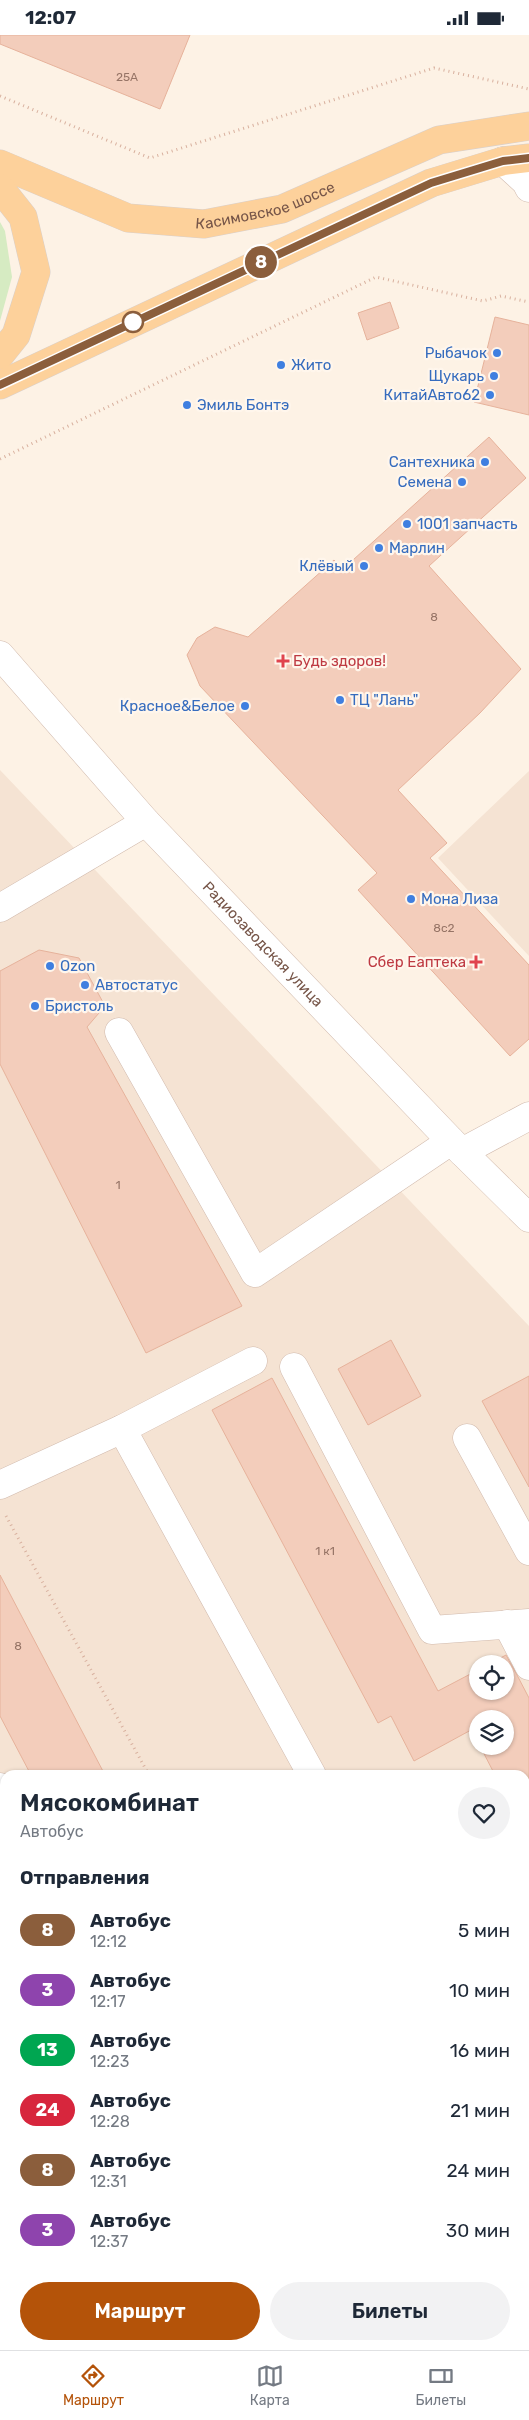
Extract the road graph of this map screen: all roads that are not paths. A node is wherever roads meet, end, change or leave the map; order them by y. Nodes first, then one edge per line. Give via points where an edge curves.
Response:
1 (529, 126) edge
2 (516, 160) edge
3 (0, 164) edge
4 (0, 188) edge
5 (529, 188) edge
6 (0, 355) edge
7 (0, 385) edge
8 (3, 653) edge
9 (146, 822) junction
10 (0, 908) edge
11 (120, 1032) dead end
12 (529, 1116) edge
13 (457, 1146) junction
14 (529, 1219) edge
15 (253, 1361) dead end
16 (294, 1367) dead end
17 (122, 1429) junction
18 (467, 1438) dead end
19 (0, 1485) edge
20 (529, 1551) edge
21 (518, 1623) edge
22 (529, 1666) edge
23 (309, 1770) edge

1 - 3 main road, Касимовское шоссе via 439,141 282,209 204,224 128,219
2 - 5 street
2 - 7 main road via 431,183
4 - 6 main road via 23,217 36,272 16,335
8 - 9 street, Радиозаводская улица
9 - 10 street
9 - 13 street, Радиозаводская улица
11 - 13 street via 255,1273
12 - 13 street
13 - 14 street, Радиозаводская улица
15 - 17 street
16 - 21 street via 432,1630
17 - 19 street
17 - 23 street
18 - 20 street
21 - 22 street

